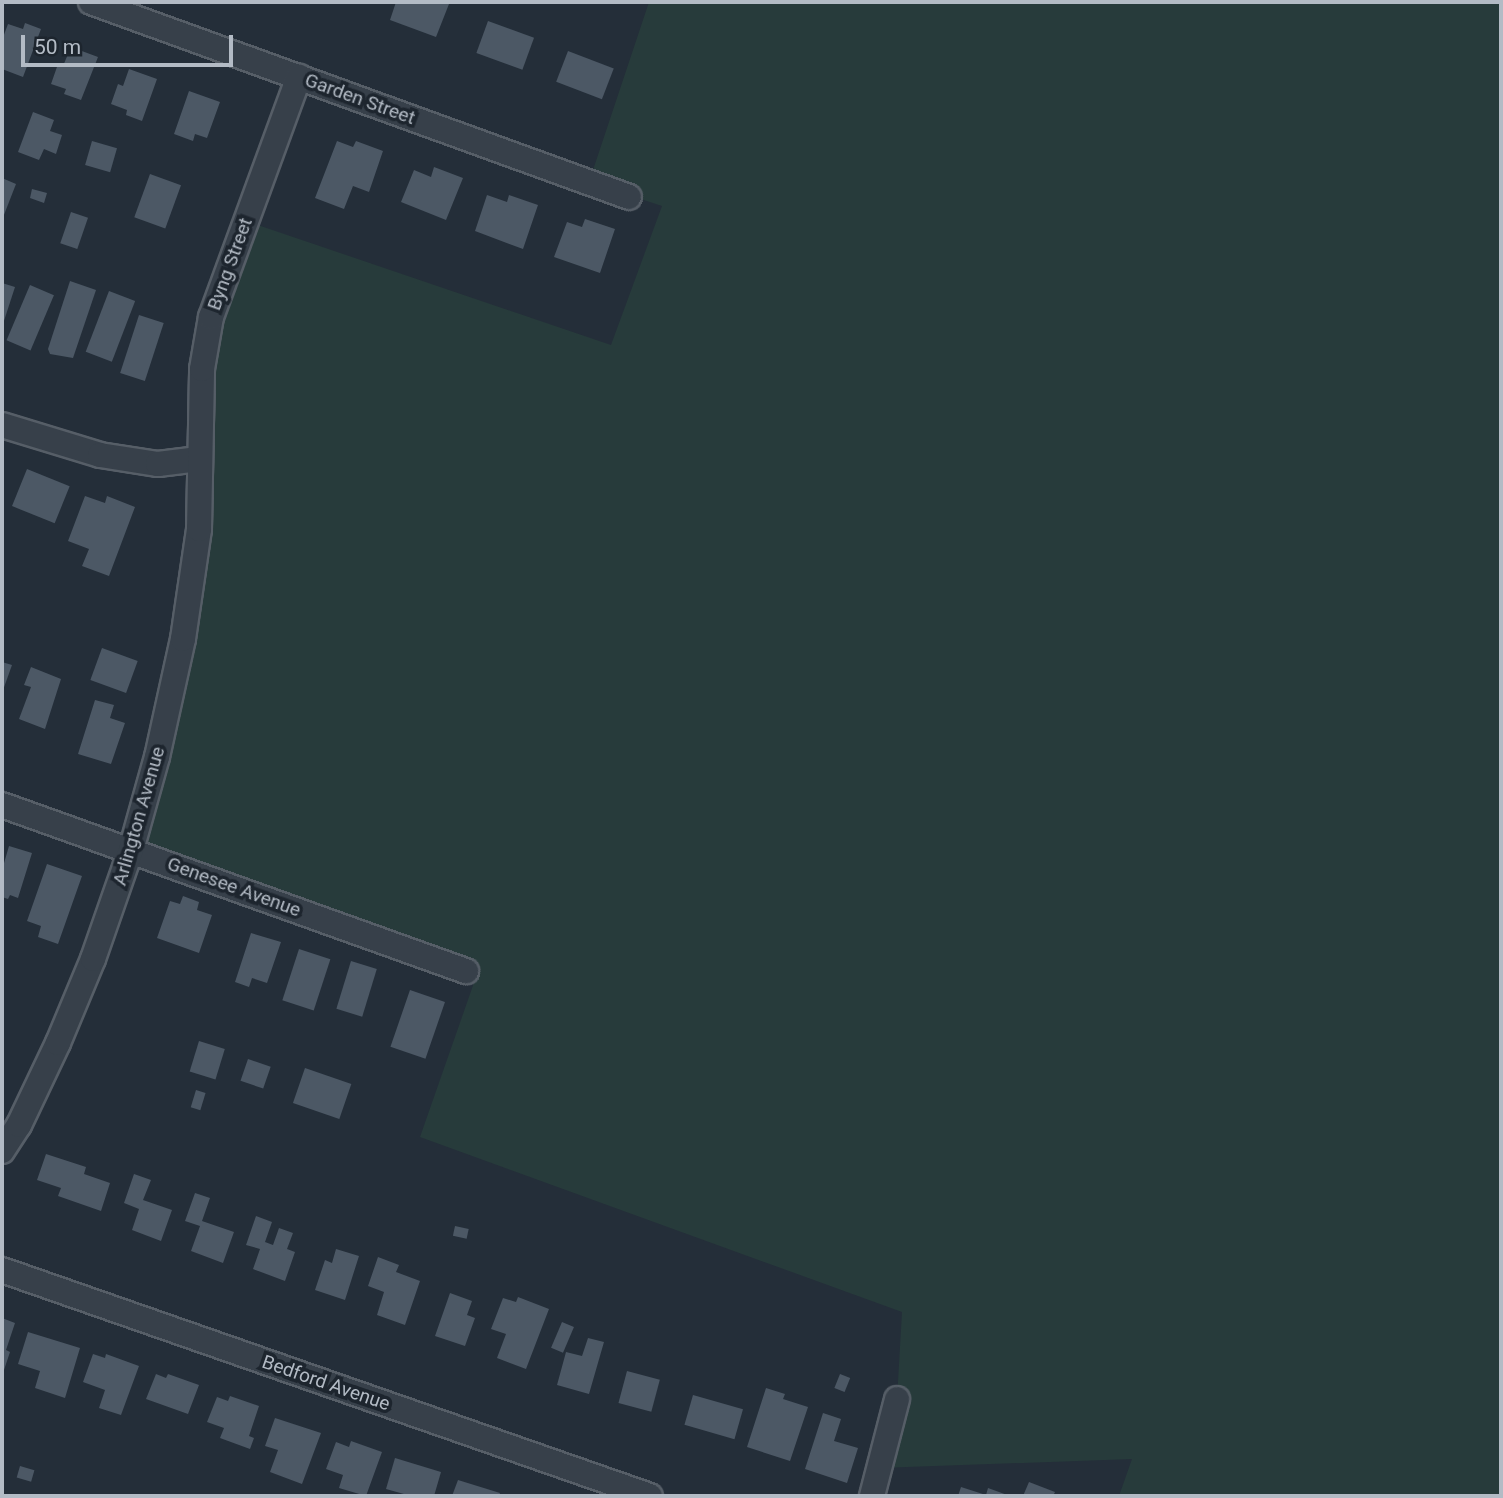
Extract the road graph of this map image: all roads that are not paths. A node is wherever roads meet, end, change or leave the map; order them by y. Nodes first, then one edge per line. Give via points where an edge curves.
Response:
1 (91, 2) edge
2 (299, 77) junction
3 (629, 197) dead end
4 (2, 425) edge
5 (199, 460) junction
6 (2, 804) edge
7 (131, 850) junction
8 (466, 971) dead end
9 (2, 1151) edge
10 (2, 1270) edge
11 (897, 1399) dead end
12 (650, 1496) edge
13 (872, 1496) edge

1 - 2 street, Garden Street
2 - 3 street, Garden Street
2 - 5 street, Byng Street via 211,317 202,369
4 - 5 street via 100,455 158,464
5 - 7 street, Arlington Avenue via 199,529 183,639 158,757
6 - 7 street, Genesee Avenue
7 - 8 street, Genesee Avenue
7 - 9 street, Arlington Avenue via 58,1043
10 - 12 street, Bedford Avenue
11 - 13 street

